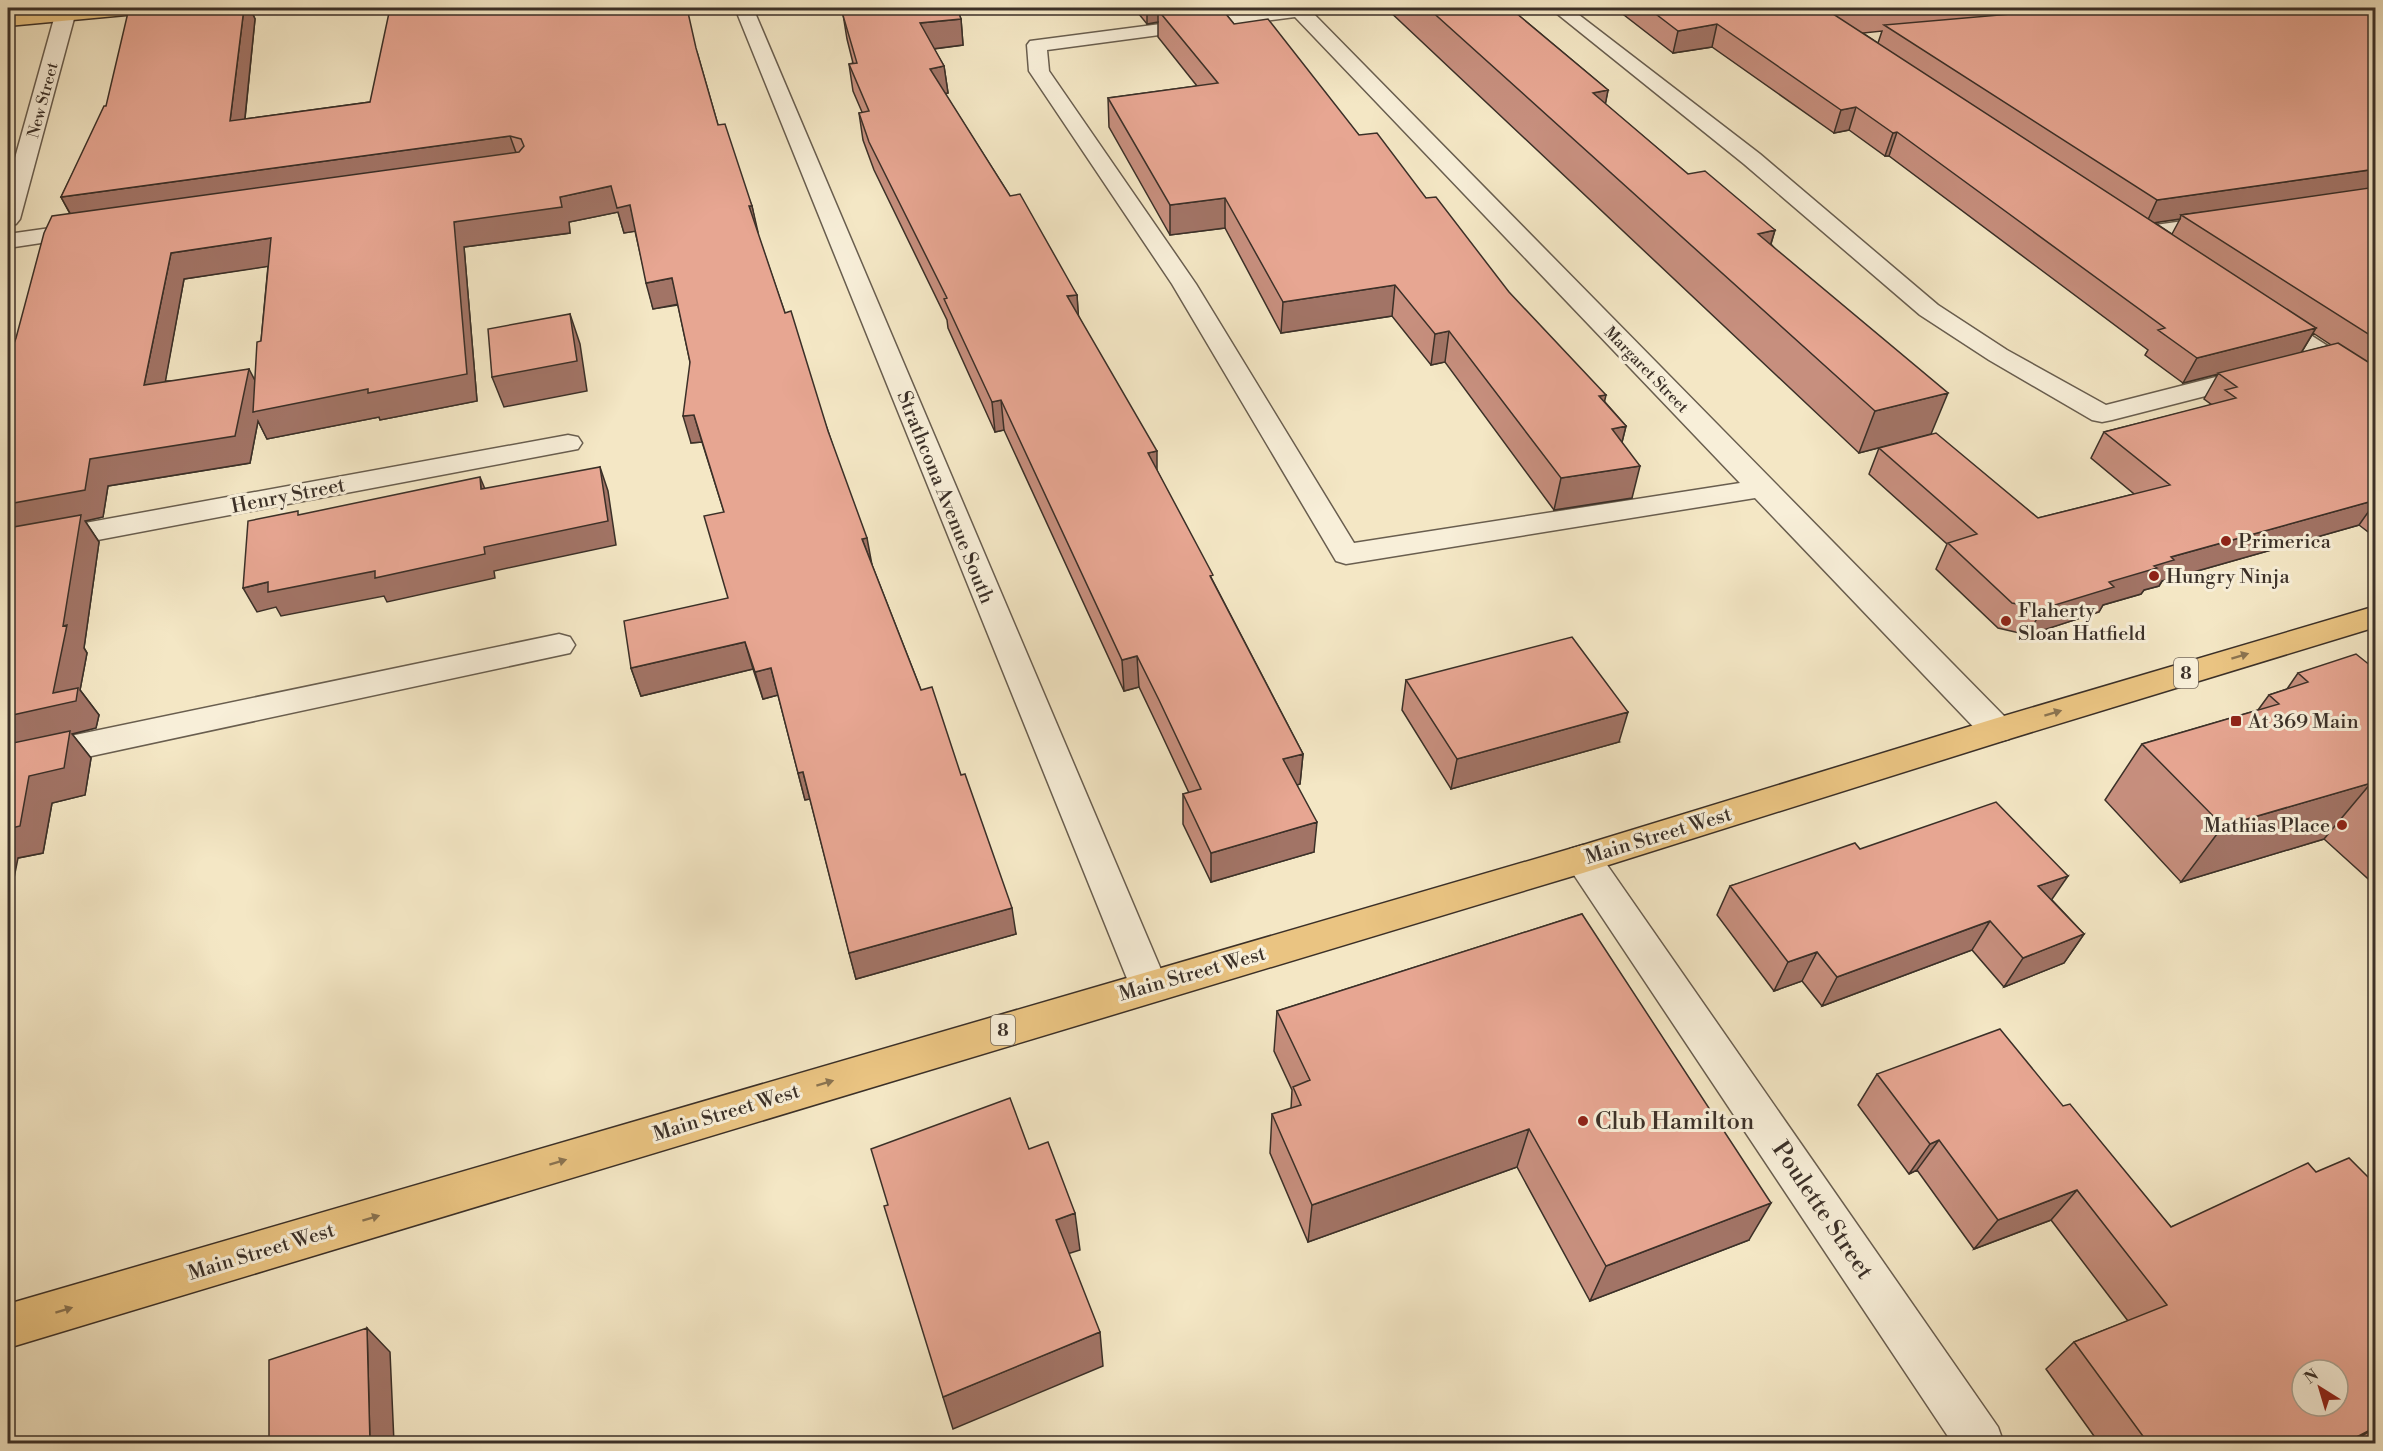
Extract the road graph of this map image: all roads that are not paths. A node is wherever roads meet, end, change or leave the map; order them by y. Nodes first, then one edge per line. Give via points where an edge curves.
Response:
1 (137, 8) edge
2 (744, 8) edge
3 (1559, 8) edge
4 (1299, 9) edge
5 (65, 15) junction
6 (8, 20) edge
7 (8, 219) edge
8 (2240, 220) edge
9 (2121, 221) edge
10 (103, 228) edge
11 (2141, 234) junction
12 (8, 241) edge
13 (2170, 254) edge
14 (2248, 305) edge
15 (2327, 357) junction
16 (2298, 364) edge
17 (2275, 370) edge
18 (2376, 389) edge
19 (568, 443) dead end
20 (1763, 488) junction
21 (8, 547) edge
22 (2376, 616) edge
23 (559, 645) dead end
24 (1997, 729) junction
25 (8, 762) edge
26 (1583, 859) junction
27 (1149, 986) junction
28 (8, 1326) edge
29 (1982, 1443) edge

1 - 5 main road
2 - 27 street, Strathcona Avenue South
3 - 17 street via 1752,159 1929,310 1998,356 2102,414
4 - 20 street, Margaret Street
4 - 20 street via 1037,45 1039,71 1184,284 1346,554
5 - 6 main road
5 - 7 street, New Street
8 - 11 street
9 - 11 street
10 - 12 street
11 - 13 street
14 - 15 street
15 - 16 street
15 - 18 street
19 - 21 street, Henry Street
20 - 24 street, Margaret Street
24 -> 22 main road, Main Street West / 8
23 - 25 street
24 - 26 main road, Main Street West / 8
26 - 27 main road, Main Street West / 8
26 - 29 street, Poulette Street
28 -> 27 main road, Main Street West / 8

